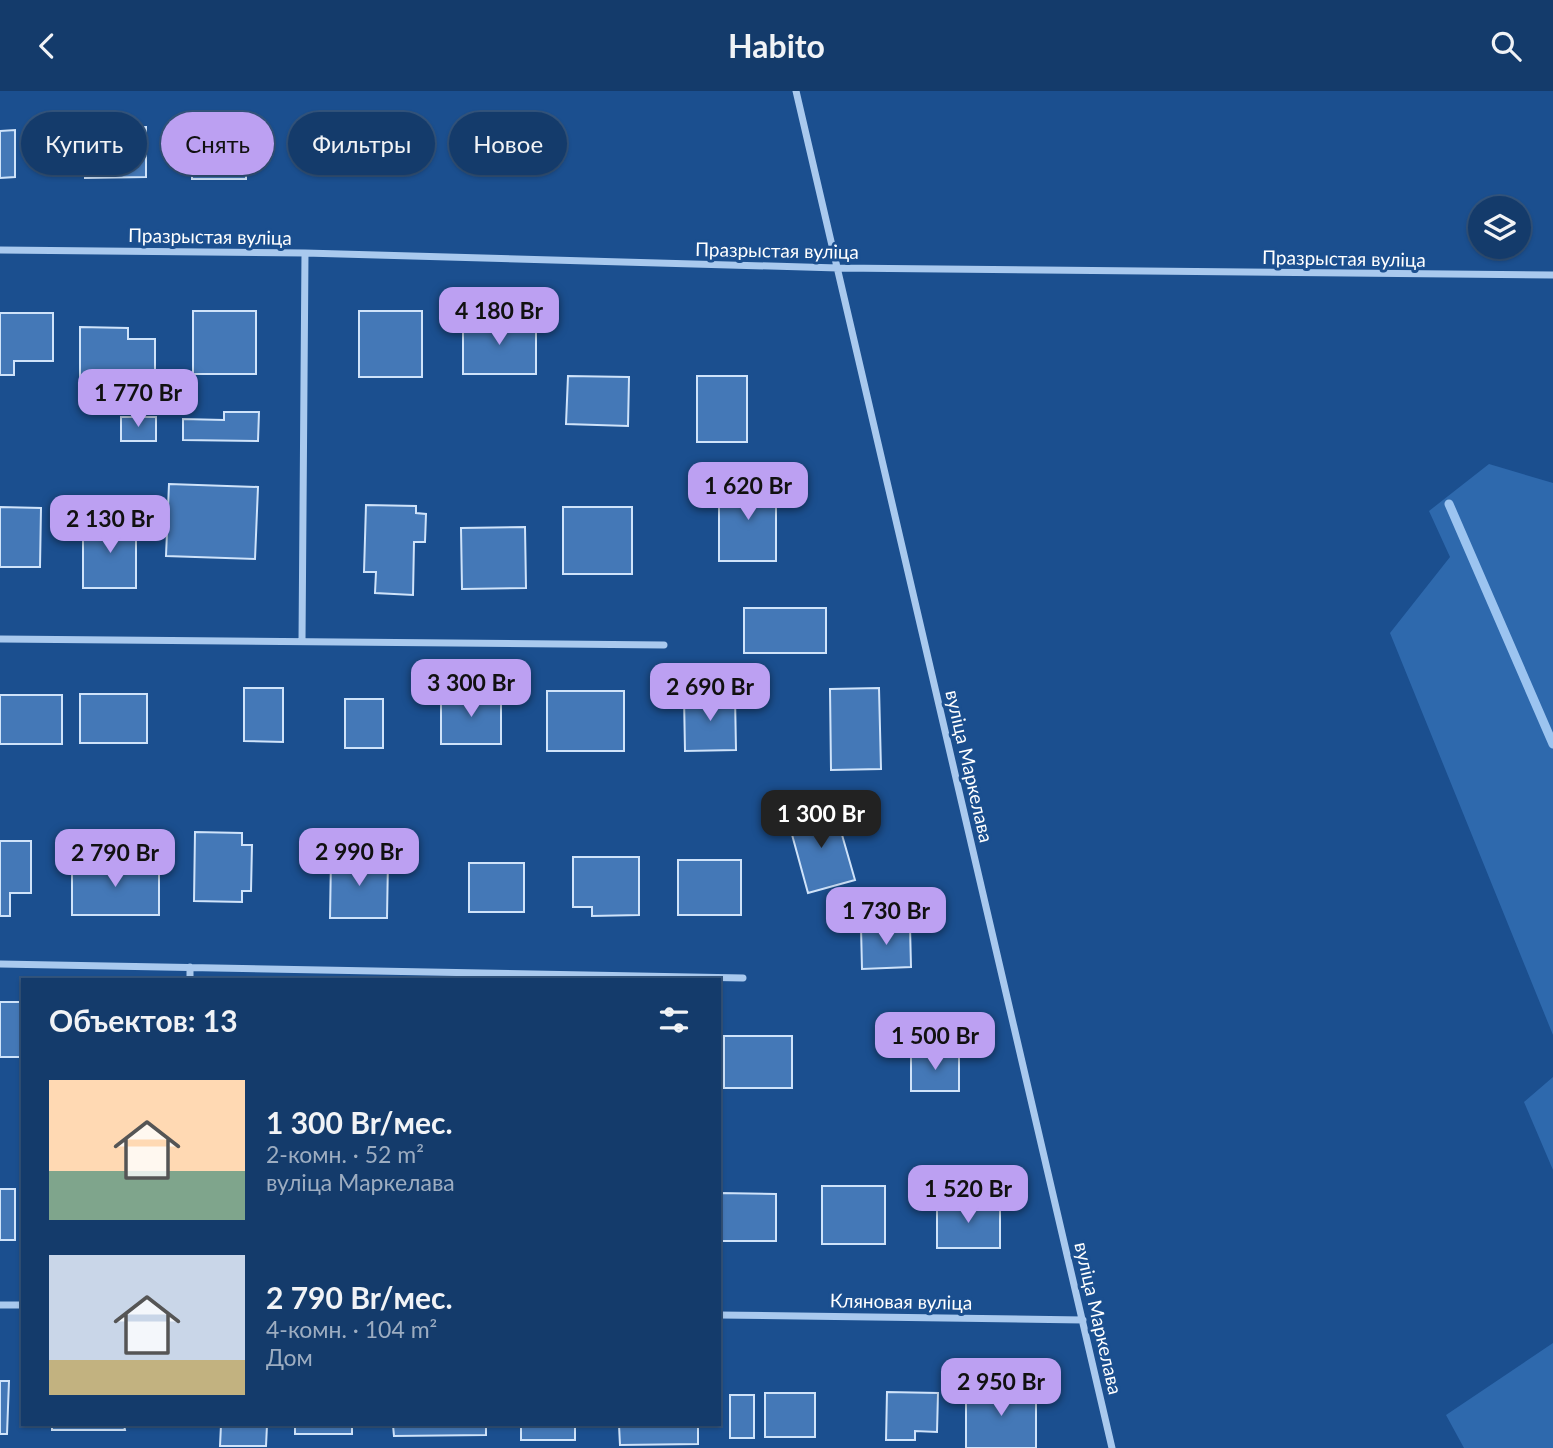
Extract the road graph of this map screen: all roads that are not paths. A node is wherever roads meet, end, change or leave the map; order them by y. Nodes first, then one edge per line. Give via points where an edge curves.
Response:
1 (796, 91) edge
2 (0, 250) edge
3 (305, 253) junction
4 (838, 268) junction
5 (1553, 275) edge
6 (0, 639) edge
7 (302, 642) junction
8 (664, 645) dead end
9 (0, 964) edge
10 (190, 967) junction
11 (190, 978) edge
12 (743, 978) dead end
13 (0, 1305) edge
14 (21, 1305) edge
15 (721, 1315) edge
16 (1083, 1320) junction
17 (1112, 1448) edge

1 - 4 street, вуліца Маркелава
2 - 3 street, Празрыстая вуліца
3 - 4 street, Празрыстая вуліца
3 - 7 street
4 - 5 street, Празрыстая вуліца
4 - 16 street, вуліца Маркелава
6 - 7 street
7 - 8 street
9 - 10 street
10 - 11 street
10 - 12 street
13 - 14 street
15 - 16 street, Кляновая вуліца
16 - 17 street, вуліца Маркелава

